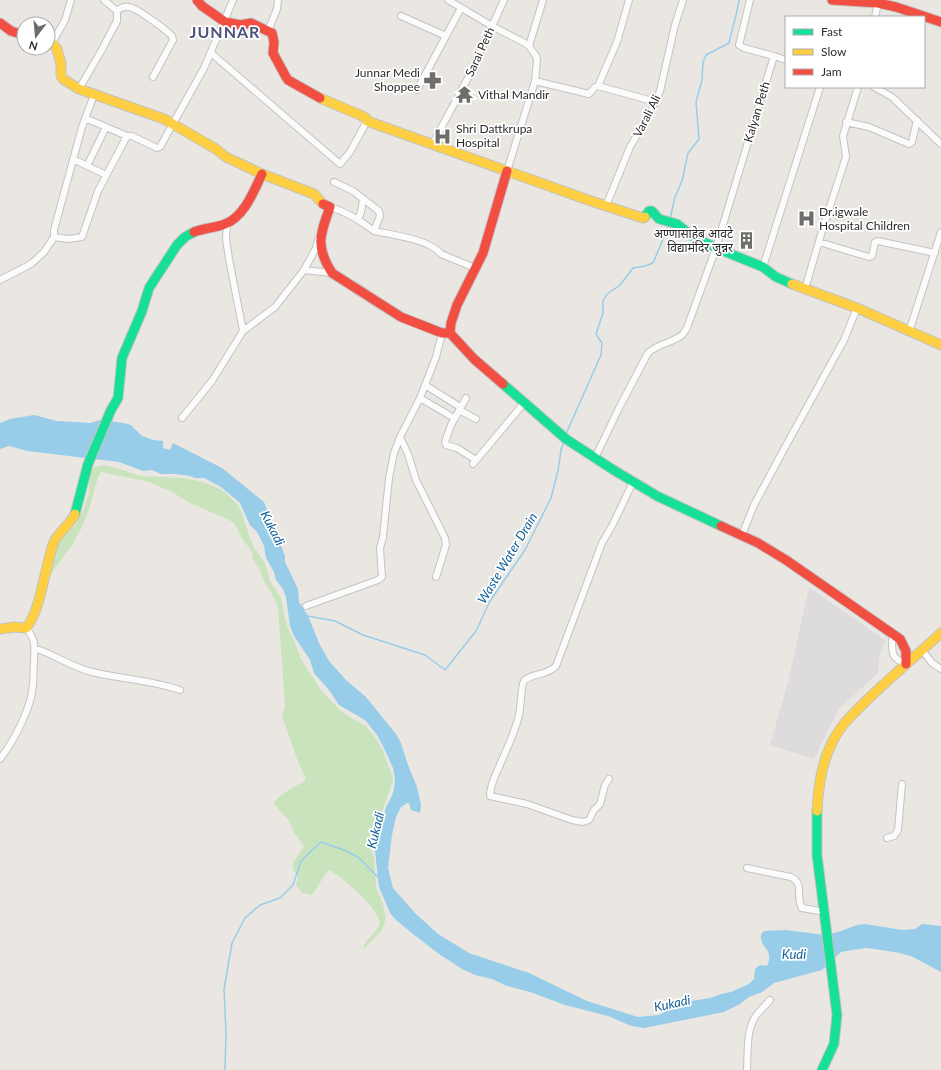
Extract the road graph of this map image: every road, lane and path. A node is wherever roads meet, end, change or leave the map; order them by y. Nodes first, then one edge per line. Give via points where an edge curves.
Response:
1 (71, 0) edge
2 (104, 0) edge
3 (197, 0) edge
4 (233, 0) edge
5 (278, 0) edge
6 (448, 0) edge
7 (504, 0) edge
8 (543, 0) edge
9 (629, 0) edge
10 (683, 0) edge
11 (750, 0) edge
12 (832, 0) edge
13 (878, 3) junction
14 (461, 8) junction
15 (117, 11) junction
16 (401, 16) dead end
17 (874, 16) edge
18 (923, 16) edge
19 (925, 17) edge
20 (225, 22) junction
21 (941, 22) edge
22 (0, 23) edge
23 (492, 26) junction
24 (16, 32) edge
25 (268, 32) junction
26 (56, 33) edge
27 (446, 36) junction
28 (529, 46) junction
29 (56, 48) edge
30 (211, 53) junction
31 (774, 56) junction
32 (785, 60) edge
33 (153, 77) dead end
34 (535, 81) junction
35 (598, 86) junction
36 (820, 88) edge
37 (858, 88) edge
38 (876, 88) edge
39 (79, 89) junction
40 (417, 90) dead end
41 (94, 95) junction
42 (656, 102) junction
43 (85, 118) junction
44 (917, 120) junction
45 (367, 121) junction
46 (846, 122) junction
47 (173, 124) junction
48 (106, 127) junction
49 (127, 136) junction
50 (941, 144) edge
51 (432, 145) junction
52 (73, 159) junction
53 (87, 166) junction
54 (507, 171) junction
55 (262, 174) junction
56 (106, 175) junction
57 (334, 182) dead end
58 (363, 199) junction
59 (606, 206) junction
60 (330, 207) junction
61 (358, 219) junction
62 (227, 224) junction
63 (374, 231) junction
64 (941, 232) edge
65 (320, 233) junction
66 (54, 237) junction
67 (818, 242) junction
68 (716, 248) junction
69 (935, 253) junction
70 (763, 267) junction
71 (475, 268) junction
72 (304, 270) junction
73 (332, 273) junction
74 (0, 280) edge
75 (805, 290) junction
76 (857, 308) junction
77 (243, 331) junction
78 (909, 332) junction
79 (446, 333) junction
80 (941, 345) edge
81 (425, 385) junction
82 (420, 398) junction
83 (466, 398) dead end
84 (524, 403) junction
85 (460, 408) junction
86 (182, 418) dead end
87 (454, 418) junction
88 (476, 419) dead end
89 (400, 437) junction
90 (595, 458) junction
91 (633, 482) junction
92 (742, 535) junction
93 (436, 577) dead end
94 (306, 606) dead end
95 (26, 628) junction
96 (0, 629) edge
97 (892, 633) junction
98 (941, 633) edge
99 (34, 648) junction
100 (922, 650) junction
101 (906, 664) junction
102 (941, 669) edge
103 (180, 690) dead end
104 (0, 759) edge
105 (609, 779) dead end
106 (902, 784) dead end
107 (887, 838) dead end
108 (747, 868) dead end
109 (825, 914) junction
110 (770, 1000) dead end
111 (747, 1070) edge
112 (822, 1070) edge

1 - 26 street via 65,20
2 - 15 street
3 - 20 street
4 - 20 street
5 - 25 street
6 - 14 street
7 - 23 street, Sarai Peth
8 - 28 street
9 - 35 street via 617,42
10 - 42 street, Varali Ali
11 - 31 street via 739,44 744,48
12 - 13 street
13 - 17 street
13 - 18 street
14 - 23 street
14 - 27 street
15 - 33 street via 122,7 136,10 172,36 173,40
15 - 39 street via 117,21
16 - 27 street
19 - 21 street
20 - 25 street via 251,24
20 - 30 street
22 - 24 street
23 - 28 street
23 - 51 street, Sarai Peth via 466,83
25 - 45 street via 273,36 273,53 288,80 326,101 366,118
27 - 40 street
28 - 34 street via 537,60
29 - 39 street via 63,80
30 - 45 street via 340,164 350,152
30 - 47 street
31 - 32 street
31 - 68 street, Kalyan Peth
34 - 35 street via 589,94
34 - 54 street
35 - 42 street
36 - 70 street
37 - 46 street
38 - 44 street via 892,97
39 - 41 street
41 - 43 street
41 - 47 street
42 - 59 street, Varali Ali via 630,147
43 - 48 street
43 - 52 street
44 - 46 street via 912,142 909,144 869,127
44 - 50 street
45 - 51 street
46 - 67 street via 843,136 846,157
47 - 49 street via 157,148
47 - 55 street via 226,157
48 - 49 street
48 - 53 street
49 - 56 street
51 - 54 street
52 - 53 street
52 - 66 street
53 - 56 street
54 - 59 street
54 - 71 street via 483,253
55 - 60 street via 314,194
55 - 62 street via 242,210
56 - 66 street via 82,237
57 - 58 street
58 - 61 street
58 - 63 street via 379,210
59 - 68 street via 643,218 652,211 659,219 677,224 692,236
60 - 61 street
60 - 65 street
61 - 63 street
62 - 77 street via 226,239
62 - 95 street via 194,231 186,236 179,242 150,287 121,359 121,383 116,404 110,410 84,474 75,516 58,534 54,543 38,601 30,624
63 - 71 street via 413,238 438,249 441,254
64 - 69 street
65 - 72 street via 316,248
65 - 73 street via 325,263
66 - 74 street via 44,252 31,264
67 - 69 street via 865,257 872,256 875,242 878,240
67 - 75 street
68 - 70 street
68 - 90 street, Kalyan Peth via 684,333 654,347 648,353
69 - 78 street
70 - 75 street via 776,277
71 - 79 street
72 - 73 street
72 - 77 street via 276,307
73 - 79 street via 401,317
75 - 76 street
76 - 78 street
76 - 92 street via 844,340 754,505
77 - 86 street via 212,381
78 - 80 street
79 - 81 street
79 - 84 street
81 - 82 street
81 - 85 street
82 - 87 street
82 - 89 street
83 - 85 street
84 - 87 street via 475,462 457,448 446,445
84 - 90 street via 566,439
85 - 87 street
85 - 88 street
89 - 93 street via 416,480 445,538 446,546
89 - 94 street via 389,478 380,548 382,577
90 - 91 street
91 - 92 street
91 - 105 street via 602,543 556,666 553,670 527,679 522,684 520,714 492,784 490,796 527,804 583,822 589,820 600,804
92 - 97 street via 786,560
95 - 96 street
95 - 99 street via 32,636
97 - 101 street via 904,645 907,654
97 - 101 street via 894,658
98 - 100 street
99 - 103 street via 90,672 155,682
99 - 104 street via 30,703
100 - 101 street
100 - 102 street via 932,663
101 - 109 street via 844,722 825,761 817,801 816,830
106 - 107 street via 898,830 894,836
108 - 109 street via 795,879 802,908
109 - 112 street via 837,1015 834,1044
110 - 111 street via 755,1017 752,1025 748,1040

